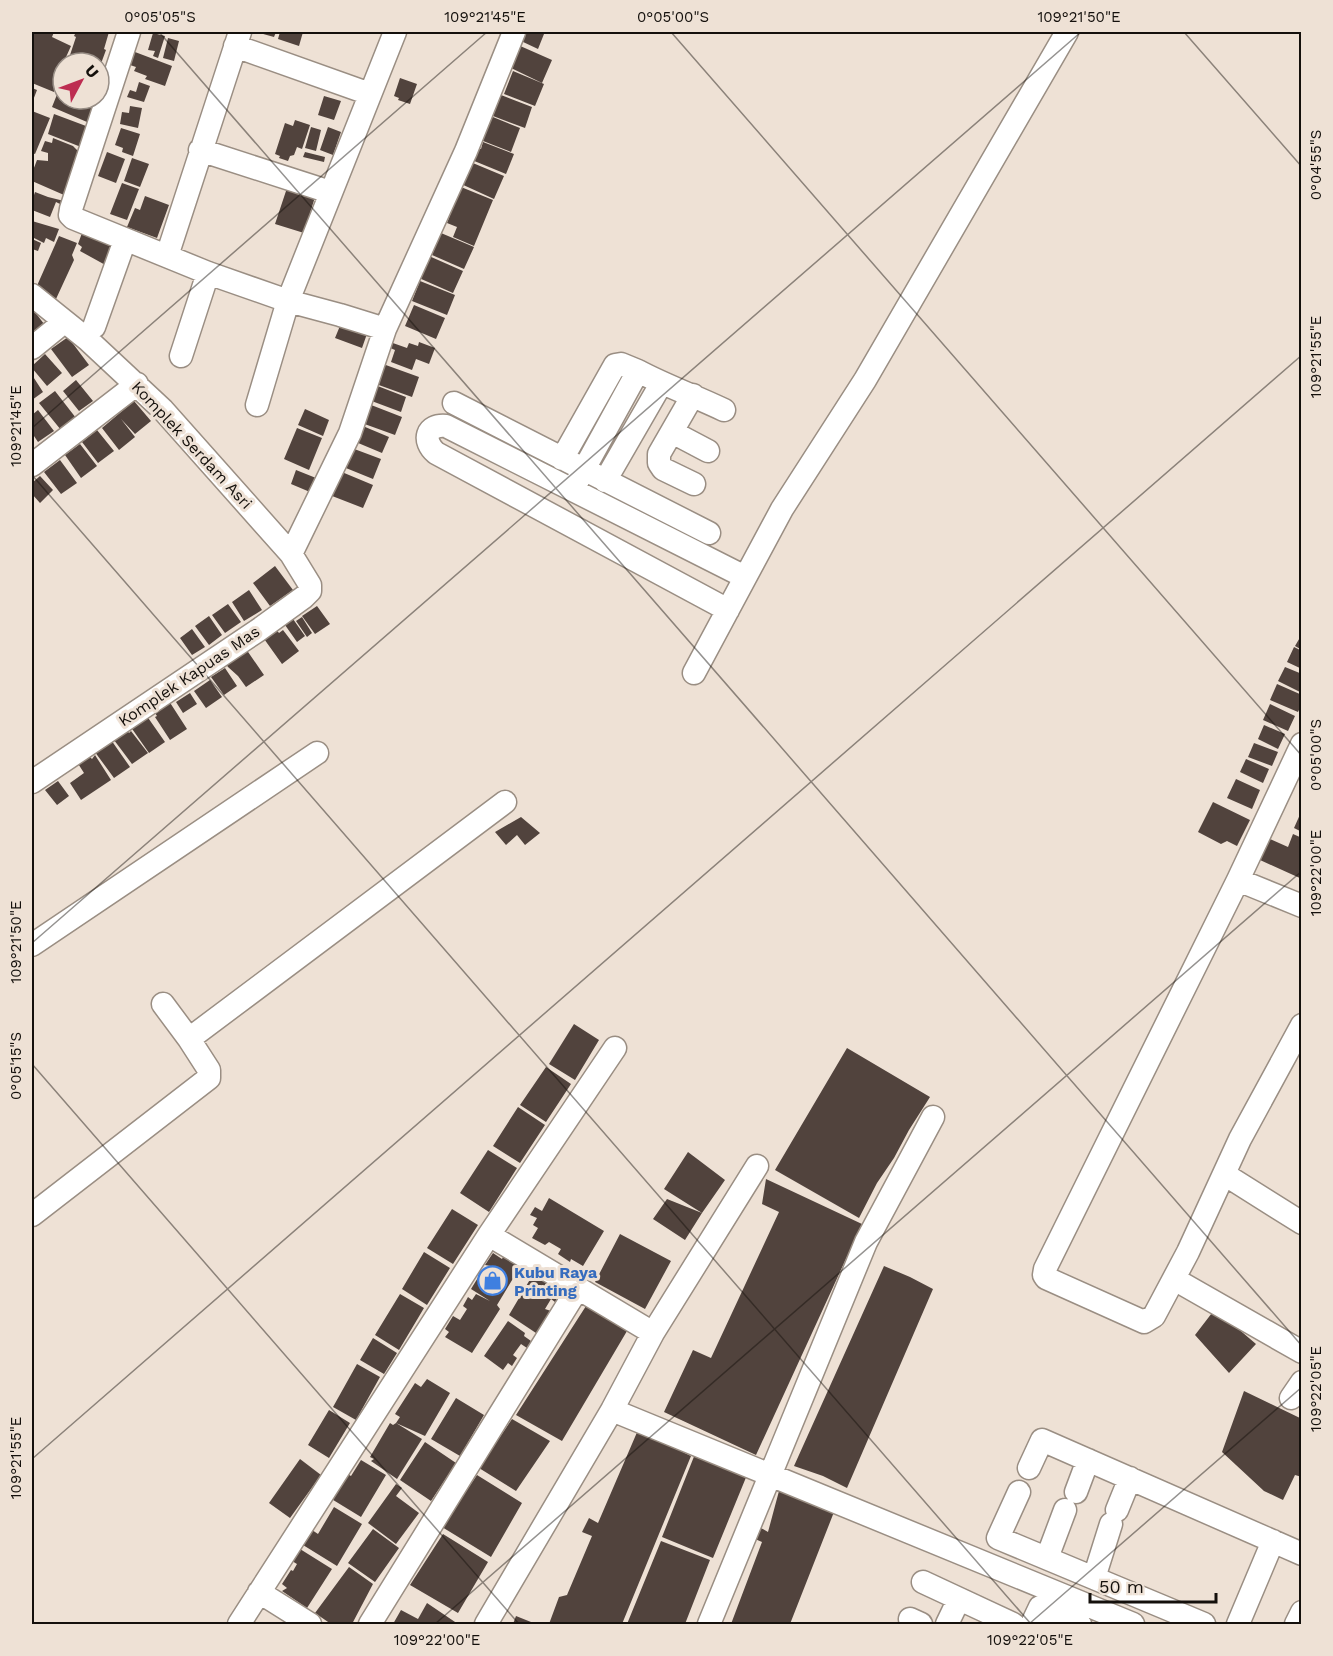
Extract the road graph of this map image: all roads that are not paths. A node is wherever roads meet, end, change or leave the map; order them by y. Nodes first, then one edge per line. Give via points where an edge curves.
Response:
1 (129, 32) edge
2 (395, 32) edge
3 (514, 32) edge
4 (1067, 32) edge
5 (237, 39) edge
6 (370, 94) junction
7 (200, 150) junction
8 (330, 192) junction
9 (125, 240) junction
10 (167, 256) junction
11 (208, 273) junction
12 (32, 296) edge
13 (288, 301) junction
14 (64, 322) junction
15 (94, 327) dead end
16 (385, 329) junction
17 (32, 348) edge
18 (181, 356) dead end
19 (638, 371) junction
20 (137, 384) junction
21 (661, 384) junction
22 (693, 395) junction
23 (454, 403) dead end
24 (257, 405) dead end
25 (724, 410) dead end
26 (672, 432) junction
27 (708, 451) dead end
28 (562, 459) junction
29 (32, 465) edge
30 (584, 470) junction
31 (605, 481) junction
32 (694, 484) dead end
33 (572, 490) junction
34 (557, 518) junction
35 (709, 533) dead end
36 (291, 554) junction
37 (745, 577) junction
38 (728, 610) junction
39 (694, 673) dead end
40 (1302, 744) edge
41 (317, 753) dead end
42 (32, 782) edge
43 (506, 802) dead end
44 (1238, 880) junction
45 (1302, 906) edge
46 (32, 945) edge
47 (163, 1004) dead end
48 (1302, 1025) edge
49 (189, 1039) junction
50 (615, 1048) dead end
51 (1296, 1051) edge
52 (933, 1117) dead end
53 (758, 1166) dead end
54 (1224, 1174) junction
55 (32, 1215) edge
56 (1302, 1223) edge
57 (489, 1235) junction
58 (1174, 1280) junction
59 (578, 1288) junction
60 (653, 1333) junction
61 (1302, 1352) edge
62 (612, 1410) junction
63 (1088, 1460) junction
64 (1029, 1468) dead end
65 (771, 1476) junction
66 (1130, 1478) junction
67 (1019, 1492) dead end
68 (1273, 1541) junction
69 (1302, 1554) edge
70 (1047, 1558) junction
71 (1094, 1578) junction
72 (923, 1582) dead end
73 (259, 1592) junction
74 (959, 1599) junction
75 (1302, 1612) edge
76 (999, 1622) edge
77 (239, 1624) edge
78 (310, 1624) edge
79 (370, 1624) edge
80 (486, 1624) edge
81 (709, 1624) edge
82 (947, 1624) edge
83 (1032, 1624) edge
84 (1080, 1624) edge
85 (1134, 1624) edge
86 (1204, 1624) edge
87 (1238, 1624) edge
88 (1296, 1624) edge

1 - 9 street via 70,212 73,218
2 - 6 street
3 - 16 street via 466,151
4 - 37 street via 865,380 782,509
5 - 6 street
5 - 7 street
6 - 8 street
7 - 8 street
7 - 10 street
8 - 13 street
9 - 10 street
9 - 15 street
10 - 11 street
11 - 13 street
11 - 18 street
12 - 14 street, Komplek Serdam Asri
13 - 16 street
13 - 24 street
14 - 17 street
14 - 20 street, Komplek Serdam Asri
16 - 36 street via 350,433
19 - 21 street
19 - 28 street via 615,365
19 - 30 street
20 - 29 street
20 - 36 street, Komplek Serdam Asri
21 - 22 street
21 - 31 street
22 - 25 street
22 - 26 street
23 - 28 street
26 - 27 street
26 - 32 street via 659,454 659,463 663,469
28 - 30 street
30 - 31 street
30 - 33 street
31 - 35 street
33 - 34 street
33 - 34 street via 446,426 428,433 430,448 436,453
33 - 37 street
34 - 38 street
36 - 42 street, Komplek Kapuas Mas via 310,585 304,597
37 - 38 street
38 - 39 street
40 - 44 street
41 - 46 street
43 - 49 street
44 - 45 street
44 - 58 street via 1044,1275 1144,1322 1154,1316
47 - 49 street
48 - 51 street
49 - 55 street via 209,1070 209,1078
50 - 57 street
51 - 54 street via 1261,1100
52 - 65 street via 866,1242
53 - 60 street
54 - 56 street
54 - 58 street
57 - 59 street
57 - 73 street
58 - 61 street
59 - 60 street
59 - 79 street
60 - 62 street
62 - 65 street
62 - 80 street
63 - 64 street via 1042,1440
63 - 66 street
63 - 70 street
65 - 81 street
65 - 85 street
66 - 68 street
66 - 71 street
67 - 70 street via 998,1538
68 - 69 street
68 - 87 street
70 - 71 street
71 - 86 street
72 - 74 street
73 - 77 street
73 - 78 street
74 - 76 street
74 - 82 street
75 - 88 street
83 - 84 street via 1040,1607

